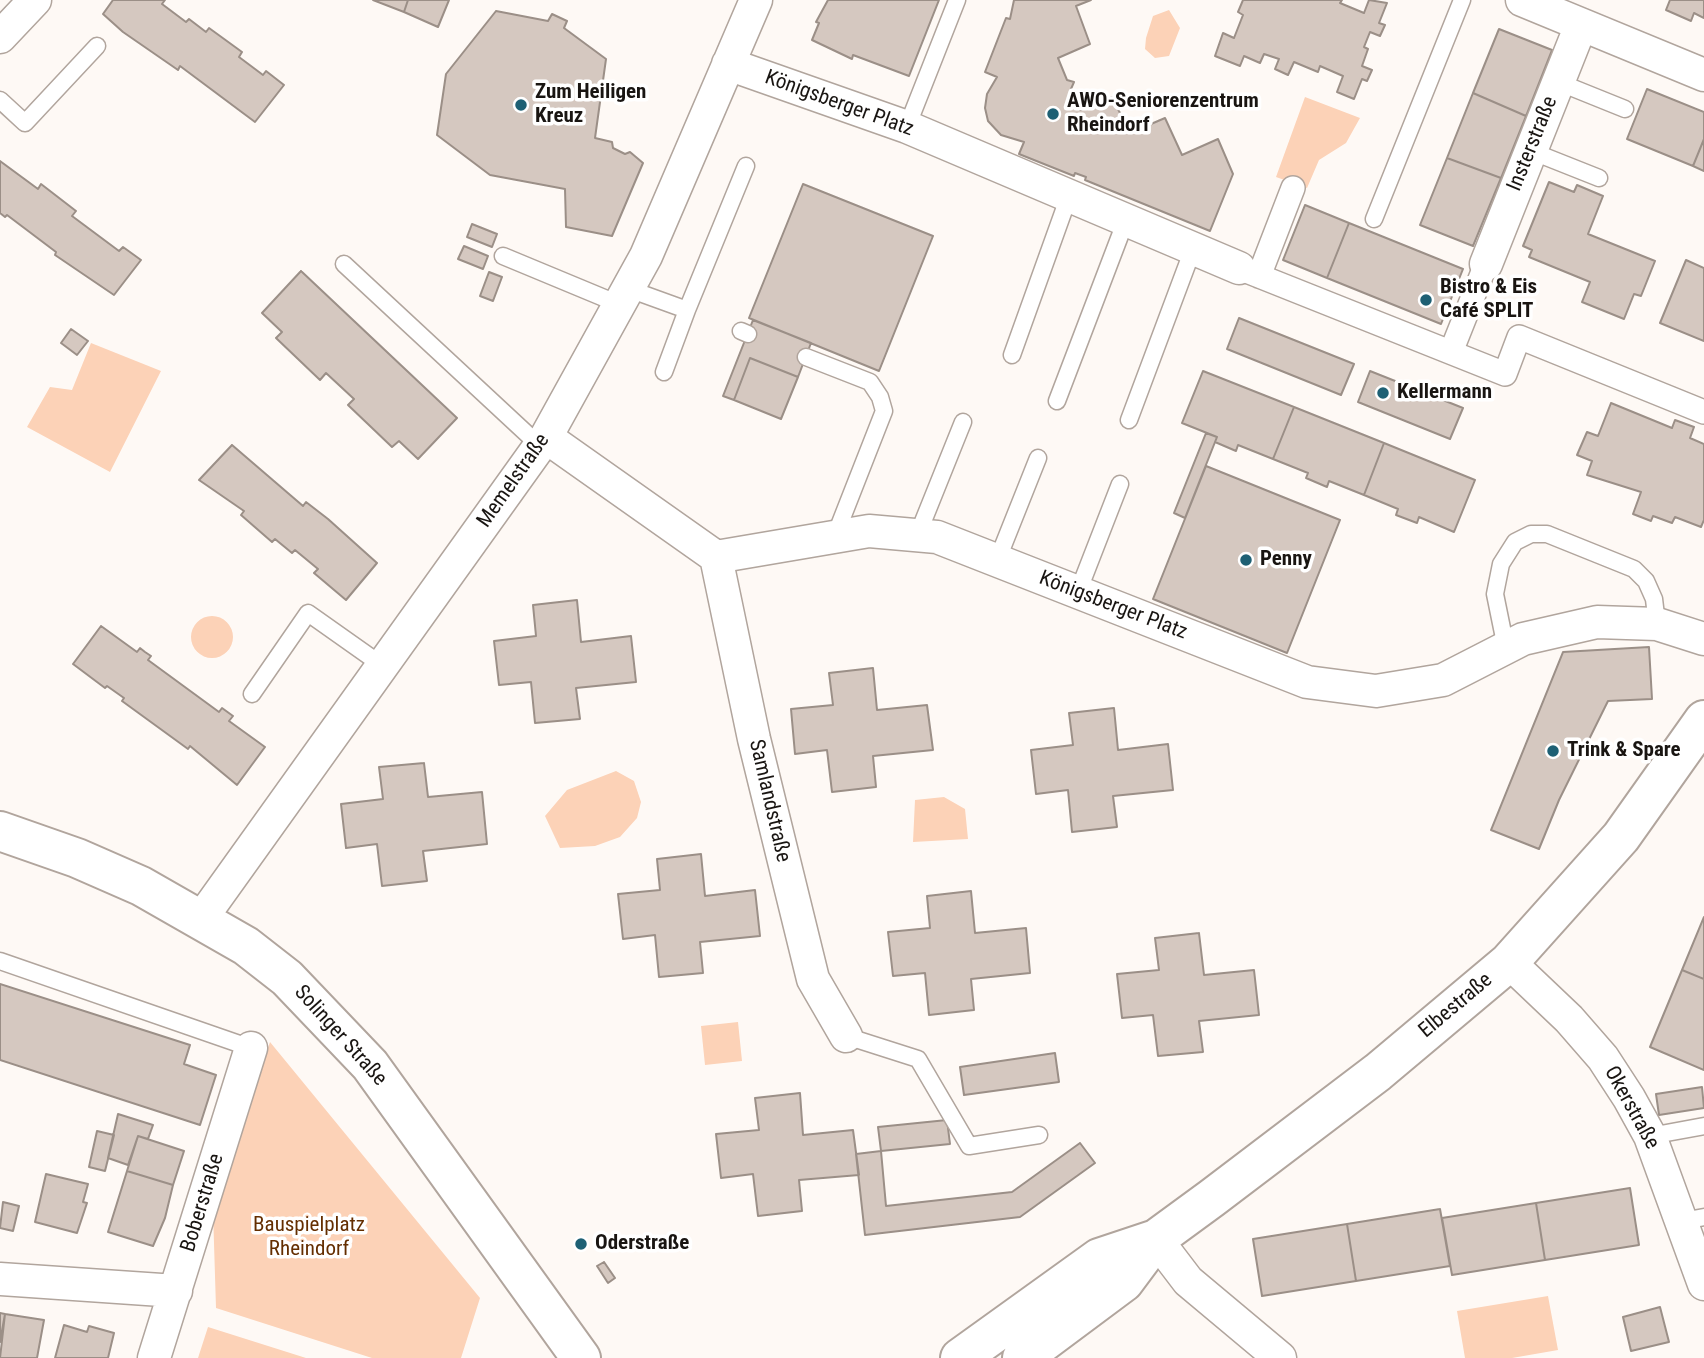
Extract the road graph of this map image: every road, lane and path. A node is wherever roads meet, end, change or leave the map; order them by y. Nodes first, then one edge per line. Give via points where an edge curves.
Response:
1 (35, 0) edge
2 (756, 0) edge
3 (957, 0) edge
4 (1462, 0) edge
5 (1522, 0) edge
6 (1581, 25) junction
7 (0, 37) edge
8 (97, 46) dead end
9 (728, 64) junction
10 (1704, 75) edge
11 (1558, 82) junction
12 (0, 100) edge
13 (1625, 109) dead end
14 (907, 127) junction
15 (1531, 152) junction
16 (746, 166) dead end
17 (1599, 178) dead end
18 (1293, 188) dead end
19 (1069, 196) junction
20 (1374, 219) dead end
21 (1126, 220) junction
22 (1193, 248) junction
23 (503, 256) dead end
24 (344, 264) dead end
25 (1486, 264) joint
26 (1249, 272) junction
27 (625, 297) junction
28 (688, 310) junction
29 (1451, 352) junction
30 (1012, 355) dead end
31 (806, 357) dead end
32 (664, 372) dead end
33 (1057, 401) dead end
34 (1704, 412) edge
35 (1129, 420) dead end
36 (963, 422) dead end
37 (543, 442) junction
38 (1038, 458) dead end
39 (1120, 484) dead end
40 (918, 534) junction
41 (835, 536) junction
42 (716, 557) junction
43 (997, 561) junction
44 (1078, 592) junction
45 (1657, 624) junction
46 (1704, 639) edge
47 (1506, 648) junction
48 (383, 666) junction
49 (252, 694) dead end
50 (1704, 720) edge
51 (0, 831) edge
52 (201, 919) junction
53 (0, 961) edge
54 (1509, 962) junction
55 (846, 1036) joint
56 (251, 1048) joint
57 (1704, 1126) edge
58 (1039, 1135) dead end
59 (1650, 1136) junction
60 (1693, 1219) edge
61 (1156, 1239) junction
62 (0, 1279) edge
63 (1704, 1284) edge
64 (176, 1291) junction
65 (154, 1358) edge
66 (581, 1358) edge
67 (960, 1358) edge
68 (1023, 1358) edge
69 (1280, 1358) edge

1 - 7 street
2 - 9 street, Memelstraße
3 - 14 lane
4 - 20 lane
5 - 6 street
6 - 10 street
6 - 11 street, Insterstraße
8 - 12 lane via 25,123
9 - 14 street, Königsberger Platz
9 - 27 street, Memelstraße
11 - 13 lane
11 - 15 street, Insterstraße
14 - 19 street, Königsberger Platz
15 - 17 lane
15 - 25 street, Insterstraße
16 - 28 lane
18 - 26 street
19 - 21 street, Königsberger Platz
19 - 30 lane
21 - 22 street, Königsberger Platz
21 - 33 lane
22 - 26 street, Königsberger Platz
22 - 35 lane
23 - 27 lane
24 - 37 lane
25 - 29 street
26 - 29 street, Königsberger Platz
27 - 28 lane
27 - 37 street, Memelstraße
28 - 32 lane
29 - 34 street, Königsberger Platz via 1505,374 1519,337
31 - 41 lane via 870,382 884,411
36 - 40 lane
37 - 42 street
37 - 48 street, Memelstraße
38 - 43 lane
39 - 44 lane
40 - 41 street, Königsberger Platz via 869,531
40 - 43 street, Königsberger Platz
41 - 42 street, Königsberger Platz
42 - 55 street, Samlandstraße via 754,740 813,979
43 - 44 street, Königsberger Platz
44 - 47 street, Königsberger Platz via 1307,682 1377,691 1443,680
45 - 46 street, Königsberger Platz
45 - 47 street, Königsberger Platz via 1597,622 1524,639
45 - 47 lane via 1647,581 1634,569 1547,534 1531,534 1515,542 1501,564 1495,594
48 - 49 lane via 309,613
48 - 52 street, Memelstraße
50 - 54 main road, Elbestraße via 1621,836
51 - 52 main road, Solinger Straße via 103,869
52 - 66 main road, Solinger Straße via 287,978 370,1066
53 - 56 lane
54 - 59 street, Okerstraße via 1569,1018 1603,1058
54 - 61 main road, Elbestraße via 1378,1072
55 - 58 lane via 918,1059 969,1146
56 - 64 street, Boberstraße
57 - 59 lane
59 - 60 street, Okerstraße
60 - 63 street, Okerstraße
61 - 67 main road, Elbestraße via 1099,1258
61 - 68 main road, Elbestraße via 1125,1282
61 - 69 street via 1188,1281
62 - 64 street
64 - 65 street, Boberstraße

